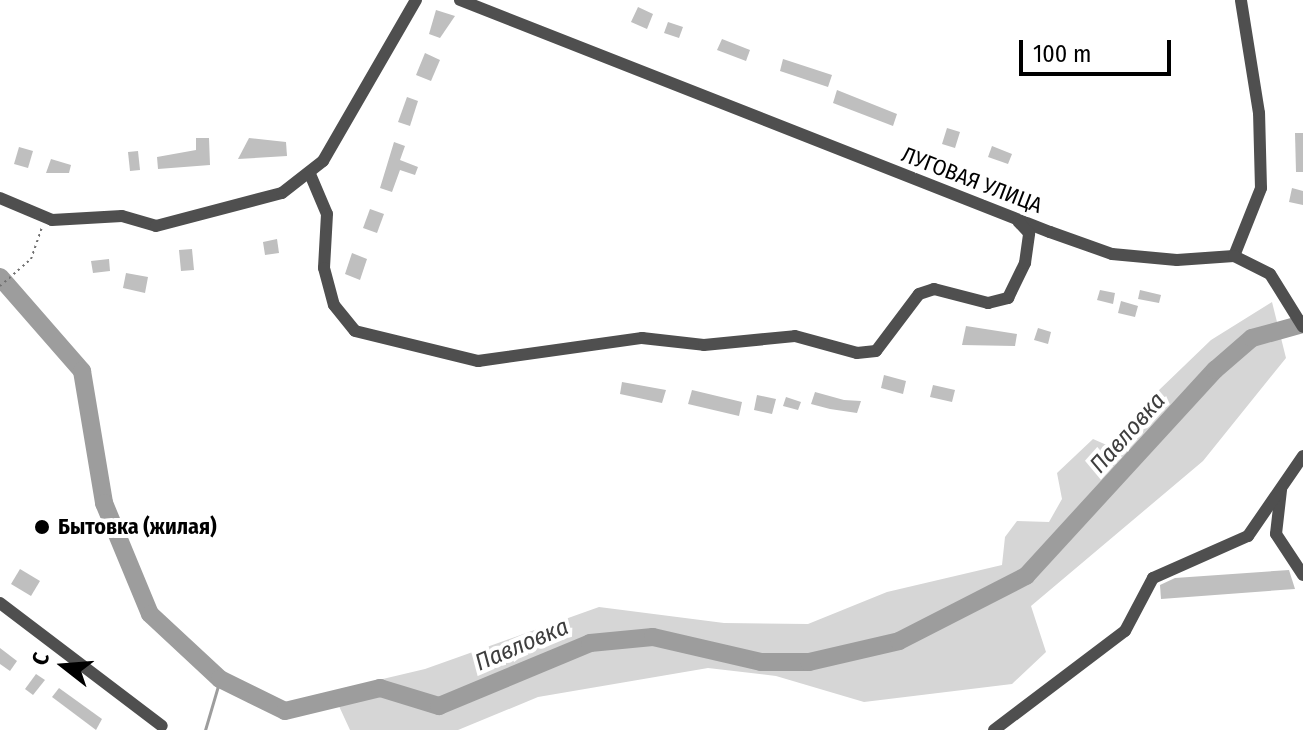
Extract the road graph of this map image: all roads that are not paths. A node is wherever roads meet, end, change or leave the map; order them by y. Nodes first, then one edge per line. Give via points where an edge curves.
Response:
1 (416, 0) edge
2 (460, 0) edge
3 (1241, 0) edge
4 (310, 174) junction
5 (0, 198) edge
6 (1016, 218) junction
7 (1234, 256) junction
8 (1303, 327) edge
9 (1303, 456) edge
10 (1281, 487) junction
11 (1303, 575) edge
12 (0, 603) edge
13 (162, 726) dead end
14 (994, 730) edge

1 - 4 street via 342,132
2 - 6 street, ЛУГОВАЯ УЛИЦА
3 - 7 street via 1259,113 1261,188
4 - 5 street via 282,193 156,226 122,216 47,218
4 - 6 street via 327,214 324,268 334,305 355,331 478,361 642,338 704,345 795,336 857,353 876,351 919,294 934,289 988,303 1008,298 1018,287 1029,233
6 - 7 street, ЛУГОВАЯ УЛИЦА via 1112,254
7 - 8 street via 1270,274 1292,301
9 - 10 street
10 - 11 street via 1276,534
10 - 14 street via 1248,536 1153,578 1125,631
12 - 13 street

